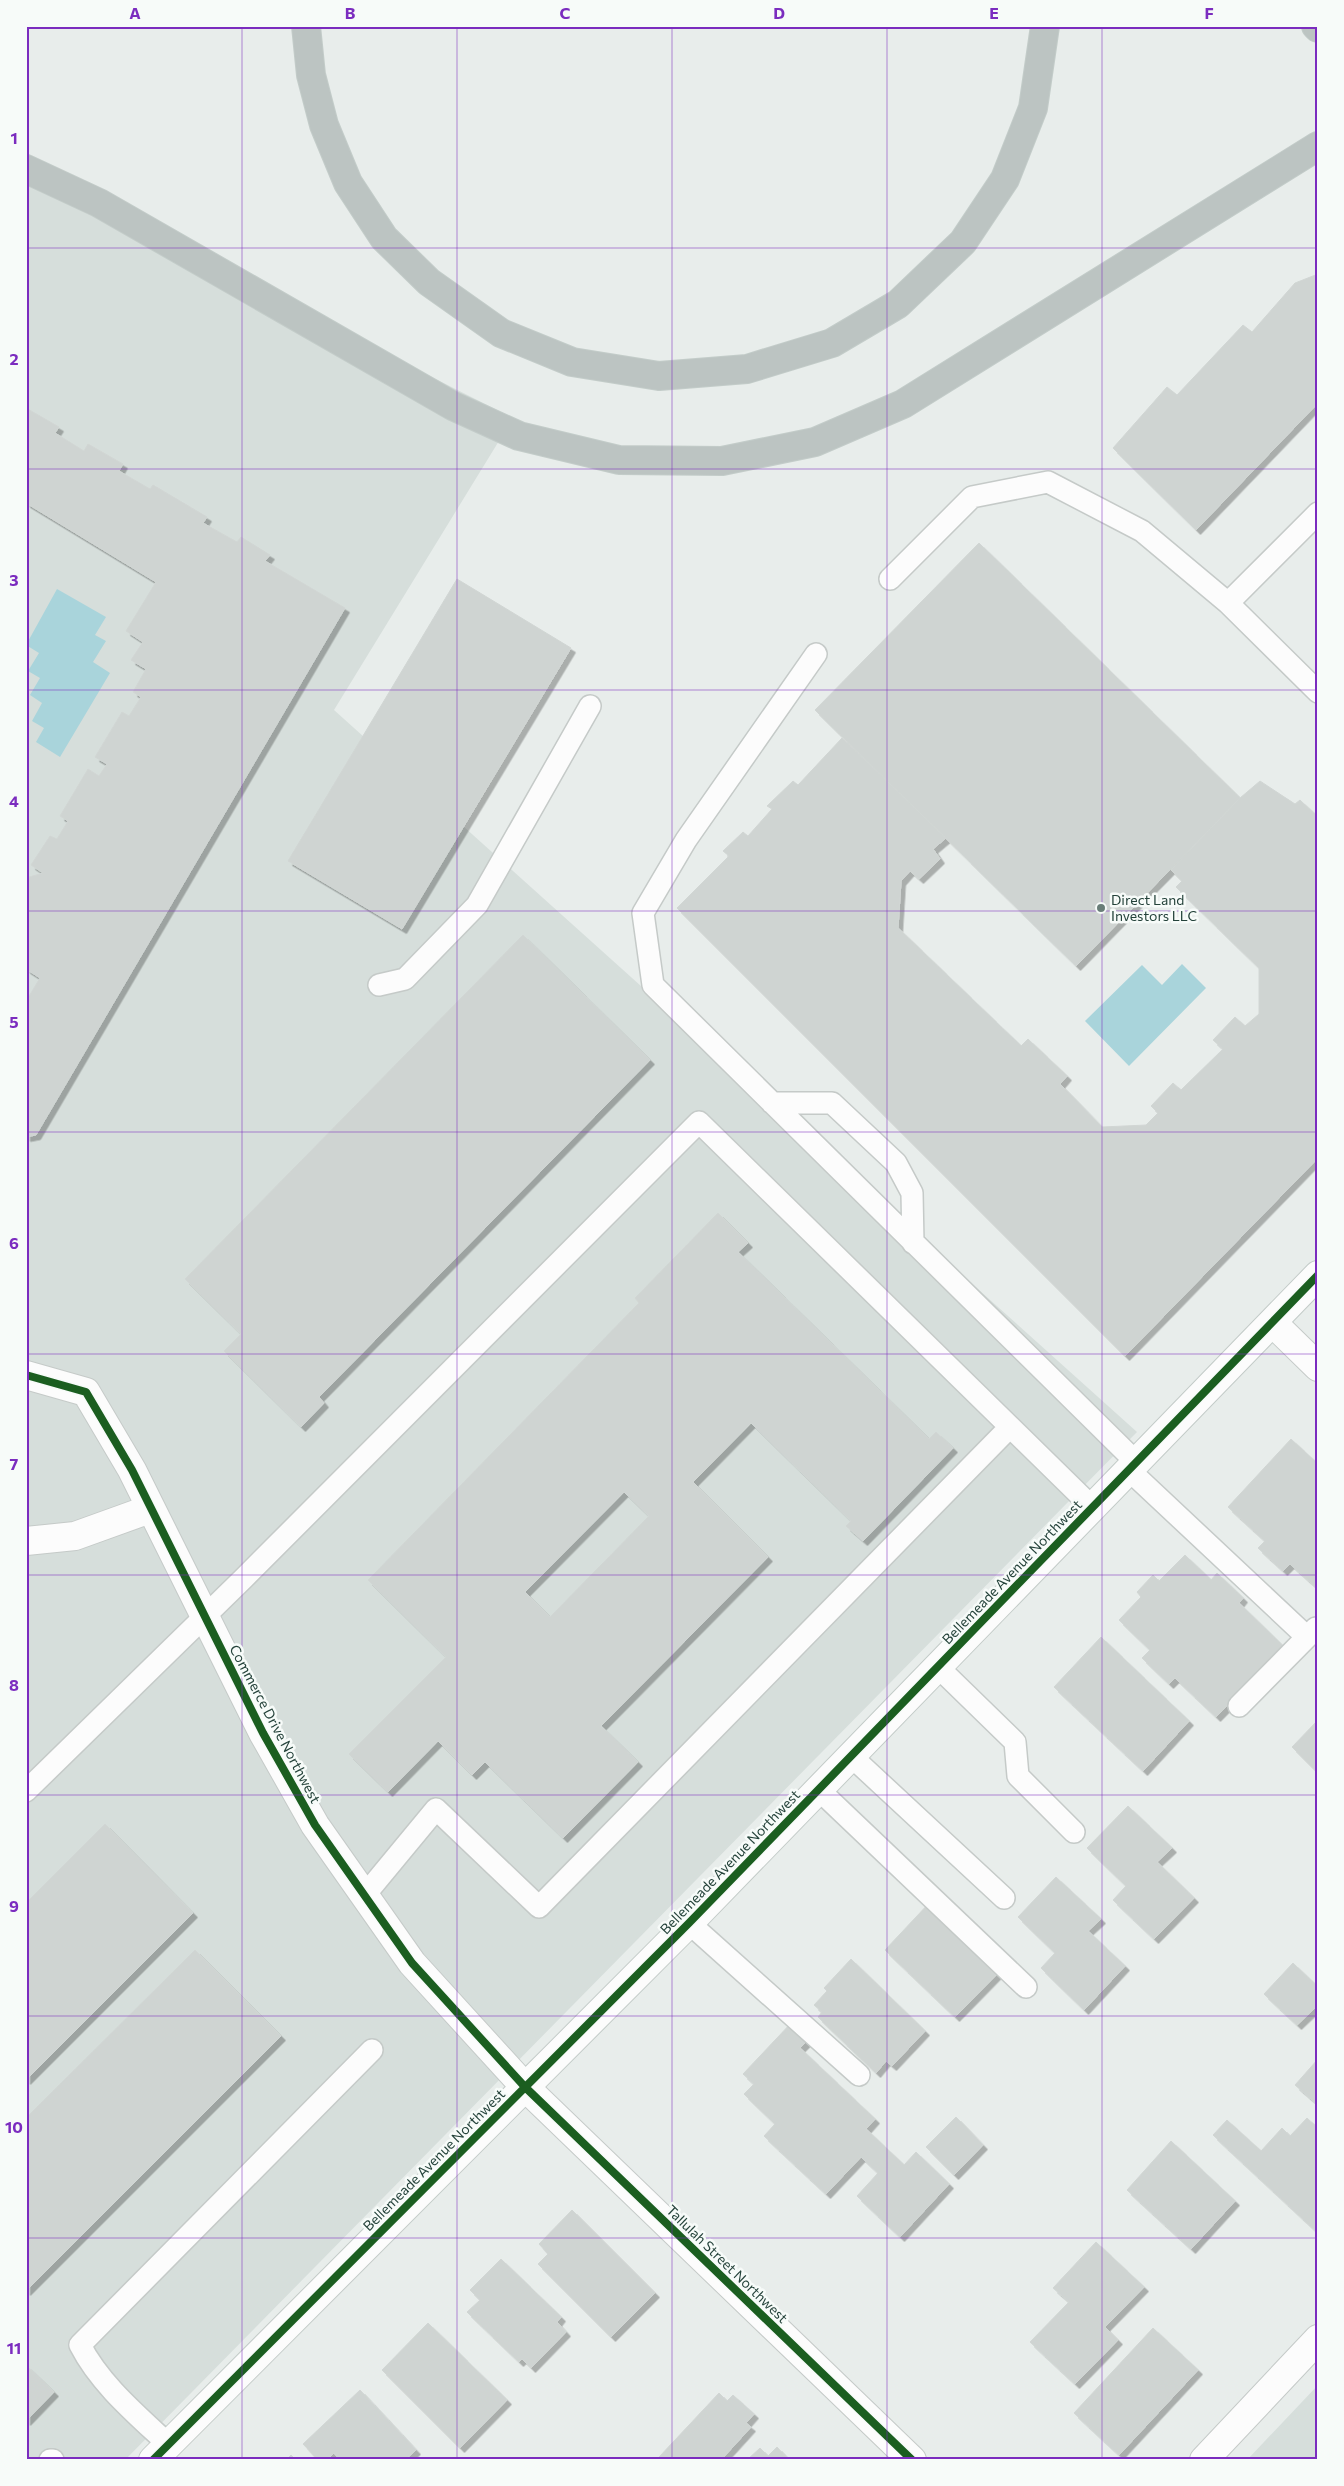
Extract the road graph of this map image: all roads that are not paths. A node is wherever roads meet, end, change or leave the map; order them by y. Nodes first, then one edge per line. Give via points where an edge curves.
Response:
1 (306, 26) edge
2 (1045, 26) edge
3 (1318, 146) edge
4 (26, 169) edge
5 (1318, 513) edge
6 (890, 579) dead end
7 (1228, 603) junction
8 (816, 654) dead end
9 (1318, 692) edge
10 (590, 706) dead end
11 (379, 985) dead end
12 (772, 1103) junction
13 (913, 1243) junction
14 (1318, 1275) edge
15 (1273, 1322) junction
16 (1318, 1367) edge
17 (26, 1375) edge
18 (1010, 1427) junction
19 (1132, 1466) junction
20 (1092, 1507) junction
21 (150, 1509) junction
22 (26, 1541) edge
23 (205, 1617) junction
24 (1312, 1632) edge
25 (938, 1667) junction
26 (1239, 1706) dead end
27 (851, 1756) junction
28 (818, 1789) junction
29 (26, 1791) edge
30 (1074, 1832) dead end
31 (364, 1896) junction
32 (1004, 1898) dead end
33 (689, 1923) junction
34 (1026, 1988) dead end
35 (372, 2050) dead end
36 (859, 2075) dead end
37 (525, 2087) junction
38 (1318, 2339) edge
39 (160, 2452) edge
40 (912, 2460) edge
41 (1204, 2460) edge

1 - 2 highway via 310,75 324,125 348,183 384,238 429,282 502,333 572,362 659,376 747,369 832,342 898,304 963,242 1005,179 1033,108
3 - 4 highway via 903,404 815,442 722,461 619,460 519,436 454,406 99,203
5 - 7 lane
6 - 7 lane via 972,497 1048,482 1142,531
7 - 9 lane
8 - 12 lane via 686,840 643,913 653,985
10 - 11 lane via 477,905 405,979
12 - 13 lane
12 - 13 lane via 832,1103 896,1163 912,1193
13 - 19 lane
14 - 15 street, Bellemeade Avenue Northwest
15 - 16 street
15 - 19 street, Bellemeade Avenue Northwest
17 - 21 street, Commerce Drive Northwest via 86,1392 132,1470
18 - 20 lane
18 - 23 lane via 700,1122
18 - 31 lane via 539,1907 436,1810
19 - 20 street, Bellemeade Avenue Northwest
19 - 24 lane
20 - 25 street, Bellemeade Avenue Northwest
21 - 22 street via 75,1536
21 - 23 street, Commerce Drive Northwest
23 - 29 lane
23 - 31 street, Commerce Drive Northwest via 263,1733 315,1826
24 - 26 lane
25 - 27 street, Bellemeade Avenue Northwest
25 - 30 lane via 1015,1742 1018,1776
27 - 28 street, Bellemeade Avenue Northwest
27 - 32 lane
28 - 33 street, Bellemeade Avenue Northwest
28 - 34 lane
31 - 37 street, Commerce Drive Northwest via 412,1963
33 - 36 lane
33 - 37 street, Bellemeade Avenue Northwest
35 - 39 lane via 80,2344 88,2362
37 - 39 street, Bellemeade Avenue Northwest
37 - 40 street, Tallulah Street Northwest
38 - 41 street

